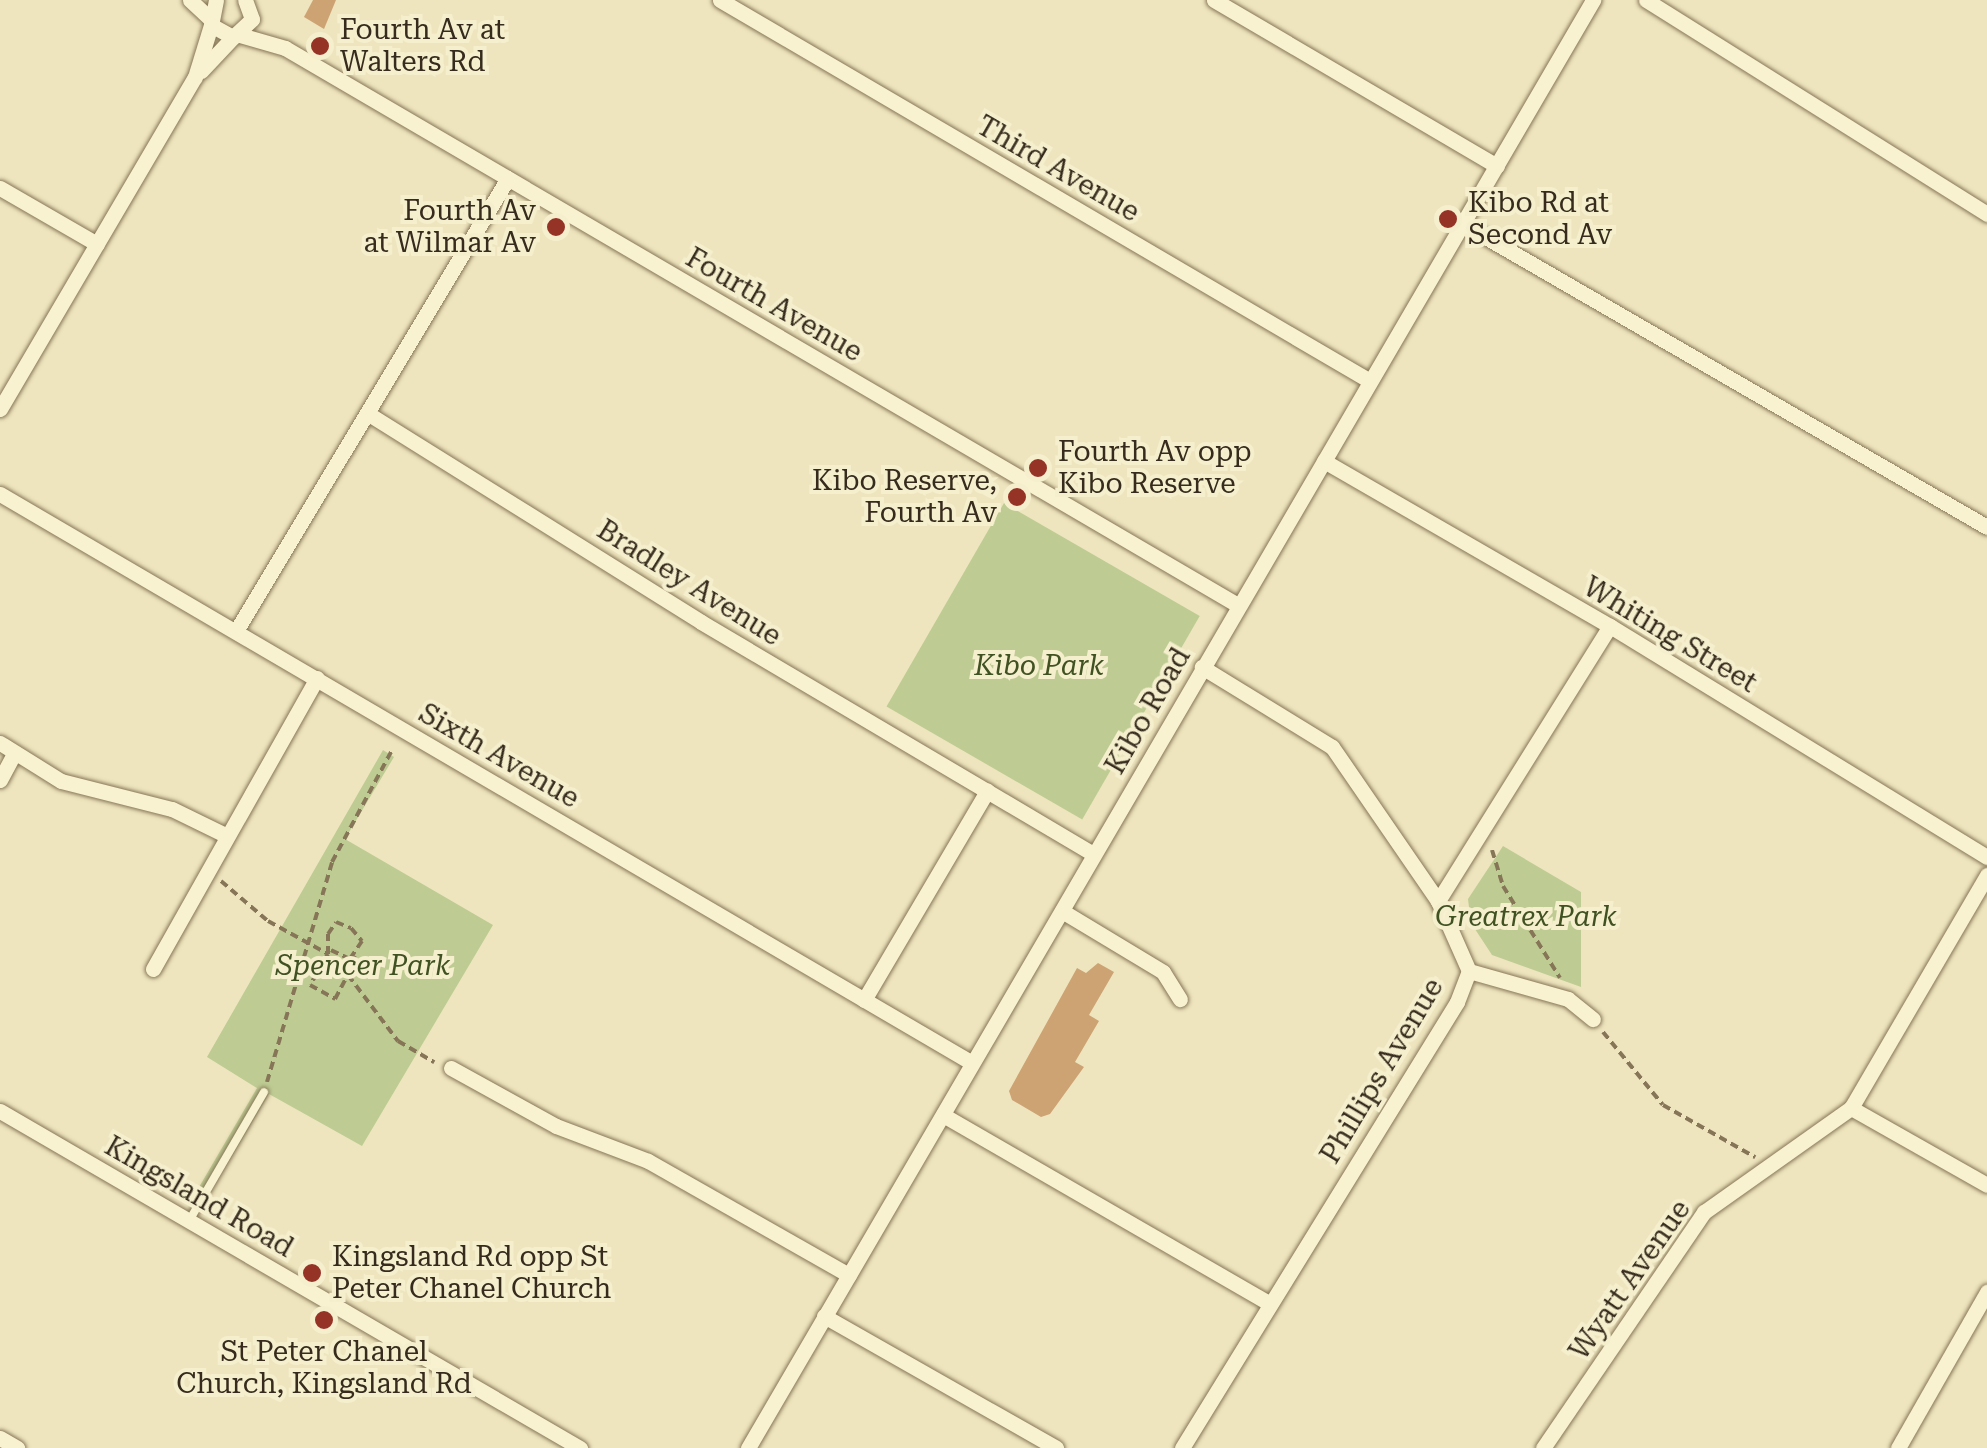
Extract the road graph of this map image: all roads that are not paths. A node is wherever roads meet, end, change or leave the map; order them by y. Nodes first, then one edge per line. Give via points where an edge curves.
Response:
1 (190, 0) edge
2 (216, 0) edge
3 (720, 0) edge
4 (1214, 0) edge
5 (1593, 0) edge
6 (1646, 0) edge
7 (249, 4) edge
8 (210, 22) junction
9 (236, 36) junction
10 (286, 48) junction
11 (195, 77) junction
12 (1497, 166) junction
13 (508, 178) junction
14 (0, 188) edge
15 (1987, 214) edge
16 (1463, 224) junction
17 (97, 244) junction
18 (1370, 381) junction
19 (0, 409) edge
20 (367, 412) junction
21 (1324, 462) junction
22 (0, 494) edge
23 (1987, 527) edge
24 (1238, 605) junction
25 (1610, 626) junction
26 (236, 631) junction
27 (1202, 667) junction
28 (318, 678) junction
29 (0, 743) edge
30 (13, 756) junction
31 (0, 780) edge
32 (987, 791) junction
33 (227, 836) junction
34 (1094, 854) junction
35 (1987, 858) edge
36 (1987, 875) edge
37 (1438, 901) junction
38 (1062, 911) junction
39 (153, 969) dead end
40 (1469, 971) junction
41 (1180, 999) dead end
42 (864, 1000) junction
43 (1593, 1019) dead end
44 (972, 1064) junction
45 (451, 1068) road end
46 (264, 1092) road end
47 (1851, 1108) junction
48 (0, 1111) edge
49 (943, 1115) junction
50 (1987, 1185) edge
51 (189, 1222) junction
52 (849, 1275) junction
53 (1987, 1292) edge
54 (1269, 1303) junction
55 (824, 1316) junction
56 (0, 1438) edge
57 (17, 1448) edge
58 (580, 1448) edge
59 (748, 1448) edge
60 (1056, 1448) edge
61 (1182, 1448) edge
62 (1543, 1448) edge
63 (1898, 1448) edge

1 - 8 street
2 - 8 street
3 - 18 street, Third Avenue
4 - 12 street
5 - 12 street, Kibo Road
6 - 15 street
7 - 9 street
7 - 10 street, Fourth Avenue
8 - 9 street, Fourth Avenue
8 - 11 street
9 - 10 street, Fourth Avenue
9 - 11 street
10 - 13 street, Fourth Avenue
11 - 17 street
12 - 16 street, Kibo Road
13 - 20 street
13 - 24 street, Fourth Avenue
14 - 17 street
16 - 18 street, Kibo Road
16 - 23 street
17 - 19 street
18 - 21 street, Kibo Road
20 - 26 street
20 - 32 street, Bradley Avenue
21 - 24 street, Kibo Road
21 - 25 street, Whiting Street
22 - 26 street, Sixth Avenue
24 - 27 street, Kibo Road
25 - 35 street, Whiting Street
25 - 37 street
26 - 28 street, Sixth Avenue
27 - 34 street, Kibo Road
27 - 37 street, Phillips Avenue via 1332,747
28 - 33 street
28 - 42 street, Sixth Avenue
29 - 30 street
30 - 31 street
30 - 33 street via 95,794 172,808
32 - 34 street, Bradley Avenue
32 - 42 street
33 - 39 street
34 - 38 street, Kibo Road
36 - 47 street, Wyatt Avenue
37 - 40 street, Phillips Avenue
38 - 41 street via 1162,972
38 - 44 street, Kibo Road
40 - 43 street via 1568,999
40 - 54 street, Phillips Avenue via 1457,1002
42 - 44 street, Sixth Avenue
44 - 49 street, Kibo Road
45 - 52 street via 556,1126 648,1161
46 - 51 lane
47 - 50 street
47 - 62 street, Wyatt Avenue via 1704,1212
48 - 51 street, Kingsland Road
49 - 52 street, Kibo Road
49 - 54 street
51 - 58 street, Kingsland Road
52 - 55 street, Kibo Road
53 - 63 street
54 - 61 street, Phillips Avenue
55 - 59 street, Kibo Road
55 - 60 street
56 - 57 street

